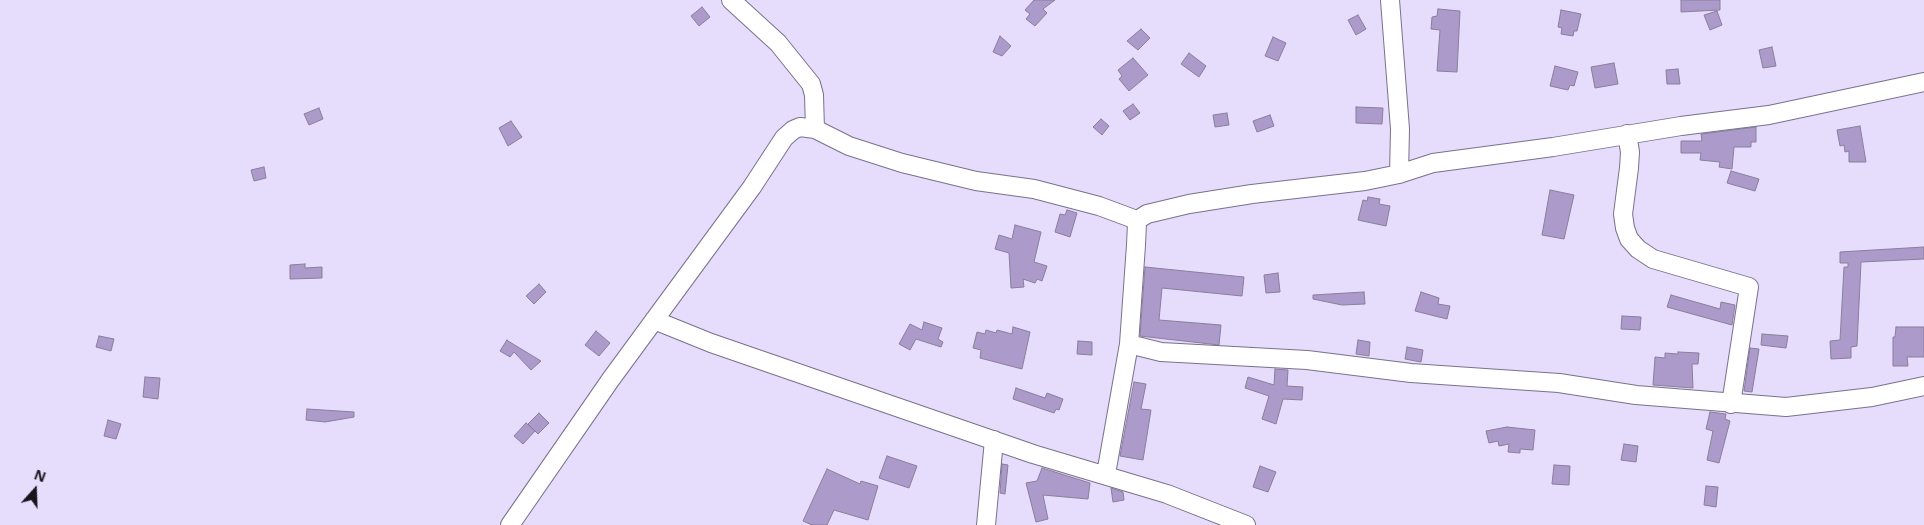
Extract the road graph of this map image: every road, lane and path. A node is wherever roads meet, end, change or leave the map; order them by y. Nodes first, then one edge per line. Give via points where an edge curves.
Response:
1 (731, 0) edge
2 (1390, 0) edge
3 (1924, 82) edge
4 (815, 130) junction
5 (1627, 134) junction
6 (1400, 174) junction
7 (1136, 221) junction
8 (654, 320) junction
9 (1129, 344) junction
10 (1924, 386) edge
11 (1732, 404) junction
12 (994, 440) junction
13 (1106, 474) junction
14 (510, 525) edge
15 (986, 525) edge
16 (1246, 525) edge

1 - 4 street via 778,43 811,84
2 - 6 street via 1400,128
3 - 5 street via 1769,115
4 - 7 street via 850,146 902,163 976,181 1034,189 1099,206
4 - 8 street via 800,127 784,138
5 - 6 street via 1433,163
5 - 11 street via 1630,168 1624,214 1629,239 1638,249 1660,261 1749,287
6 - 7 street via 1188,204 1147,214
7 - 9 street
8 - 12 street via 703,340
8 - 14 street
9 - 11 street via 1161,352 1307,360 1411,373 1559,383 1636,395
9 - 13 street
10 - 11 street via 1809,405
12 - 13 street
12 - 15 street
13 - 16 street

